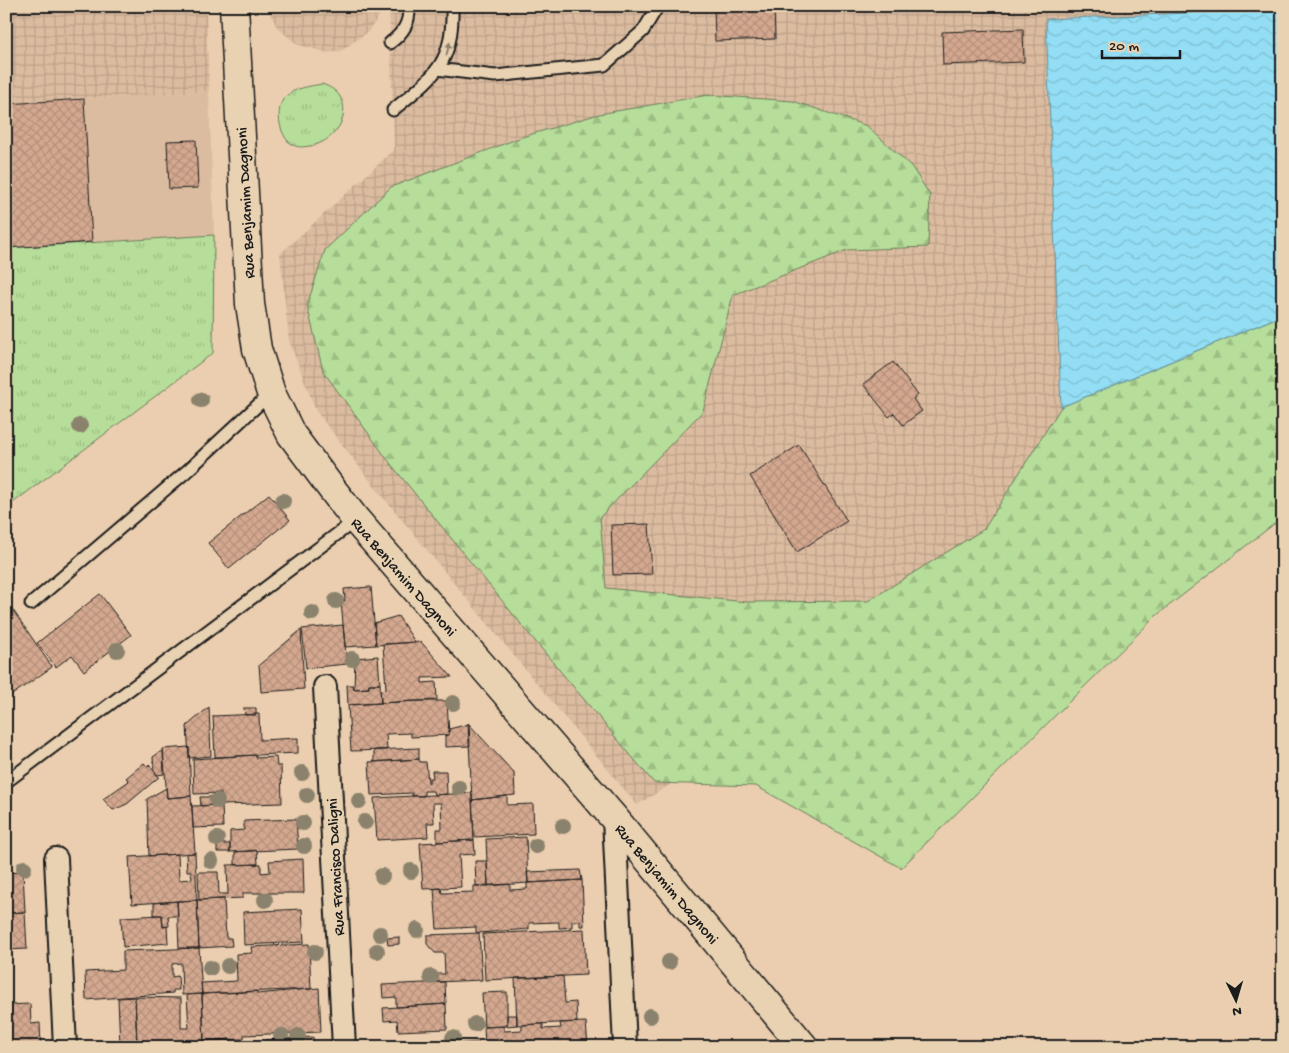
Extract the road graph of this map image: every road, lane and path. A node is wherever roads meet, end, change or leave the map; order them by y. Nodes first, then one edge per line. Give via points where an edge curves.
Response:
1 (234, 6) edge
2 (410, 6) edge
3 (452, 6) edge
4 (658, 6) edge
5 (390, 43) dead end
6 (437, 69) junction
7 (393, 110) dead end
8 (271, 393) junction
9 (356, 520) junction
10 (31, 604) dead end
11 (325, 687) dead end
12 (6, 782) edge
13 (614, 818) junction
14 (56, 860) dead end
15 (65, 1047) edge
16 (344, 1047) edge
17 (625, 1047) edge
18 (804, 1047) edge

1 - 8 street, Rua Benjamim Dagnoni via 250,304 257,349
2 - 5 lane via 406,26 401,35
6 -> 3 lane via 446,58 453,31
4 - 6 lane via 643,31 604,65 495,76
6 - 7 lane
8 - 9 street, Rua Benjamim Dagnoni via 291,434
8 - 10 lane via 187,471
9 - 12 lane
9 - 13 street, Rua Benjamim Dagnoni
11 - 16 street, Rua Francisco Daligni
13 - 17 street
13 - 18 street, Rua Benjamim Dagnoni
14 - 15 street

